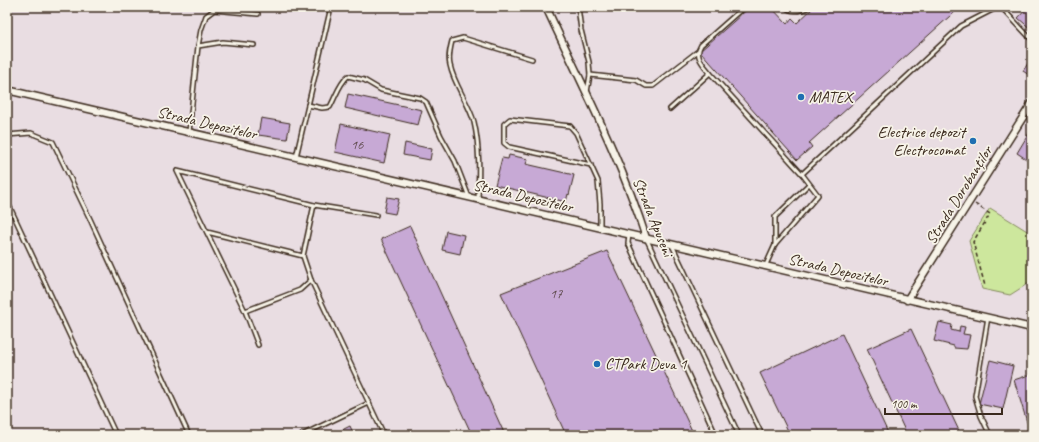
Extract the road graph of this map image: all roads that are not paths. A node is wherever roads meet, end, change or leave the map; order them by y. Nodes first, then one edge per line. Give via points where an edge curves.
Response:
1 (331, 7) edge
2 (546, 7) edge
3 (578, 7) edge
4 (744, 7) edge
5 (786, 7) edge
6 (809, 7) edge
7 (998, 7) edge
8 (1001, 7) edge
9 (258, 14) dead end
10 (1032, 40) edge
11 (254, 45) dead end
12 (198, 46) junction
13 (698, 51) junction
14 (532, 59) dead end
15 (710, 73) junction
16 (590, 75) junction
17 (7, 90) edge
18 (587, 92) junction
19 (1032, 103) edge
20 (308, 106) junction
21 (670, 109) dead end
22 (189, 132) junction
23 (7, 135) edge
24 (296, 157) junction
25 (591, 165) junction
26 (802, 174) junction
27 (809, 184) junction
28 (469, 197) junction
29 (478, 199) junction
30 (7, 201) edge
31 (314, 205) junction
32 (376, 215) dead end
33 (600, 227) junction
34 (207, 232) junction
35 (629, 234) junction
36 (646, 238) junction
37 (672, 244) junction
38 (775, 245) junction
39 (303, 256) junction
40 (766, 267) junction
41 (311, 280) junction
42 (907, 300) junction
43 (245, 311) junction
44 (988, 318) junction
45 (1032, 328) edge
46 (258, 345) dead end
47 (369, 403) junction
48 (116, 435) edge
49 (189, 435) edge
50 (302, 435) edge
51 (384, 435) edge
52 (716, 435) edge
53 (740, 435) edge
54 (762, 435) edge
55 (990, 435) edge

1 - 20 lane
2 - 18 street, Strada Apuseni
3 - 16 lane via 590,62
4 - 13 lane via 701,45
5 - 6 lane via 796,11
7 - 26 lane via 961,26
8 - 10 lane
9 - 12 lane via 214,10 206,16
11 - 12 lane via 223,42
12 - 22 lane
13 - 15 lane via 698,58
13 - 16 lane via 653,86 646,86 636,80
14 - 29 lane via 463,38 452,41 450,66 477,135 480,159
15 - 21 lane
15 - 26 lane
16 - 18 lane
17 - 22 street, Strada Depozitelor
18 - 36 street, Strada Apuseni via 637,210
19 - 42 street, Strada Dorobanților
20 - 24 lane
20 - 28 lane via 330,107 342,81 348,76 364,80 380,90 420,98 426,102 455,161
22 - 24 street, Strada Depozitelor
23 - 49 lane via 31,133 53,142 104,247
24 - 28 street, Strada Depozitelor
25 - 25 lane via 509,147 504,143 504,124 510,119 570,126
25 - 33 lane via 598,181
26 - 27 lane
27 - 38 lane via 775,217
27 - 38 lane via 817,197
28 - 29 street, Strada Depozitelor
29 - 33 street, Strada Depozitelor
30 - 48 lane
31 - 32 lane
31 - 34 lane via 176,171
31 - 39 lane
33 - 35 street, Strada Depozitelor
34 - 39 lane
34 - 43 lane
35 - 36 street, Strada Depozitelor
35 - 52 lane via 628,243
36 - 37 street, Strada Depozitelor
36 - 53 lane, Strada Apuseni
37 - 40 street, Strada Depozitelor
37 - 54 lane, Strada Apuseni
38 - 40 lane
39 - 41 lane
40 - 42 street, Strada Depozitelor
41 - 43 lane via 300,290
41 - 47 lane
42 - 44 street, Strada Depozitelor
43 - 46 lane
44 - 45 street, Strada Depozitelor
44 - 55 lane via 975,396
47 - 50 lane
47 - 51 lane

